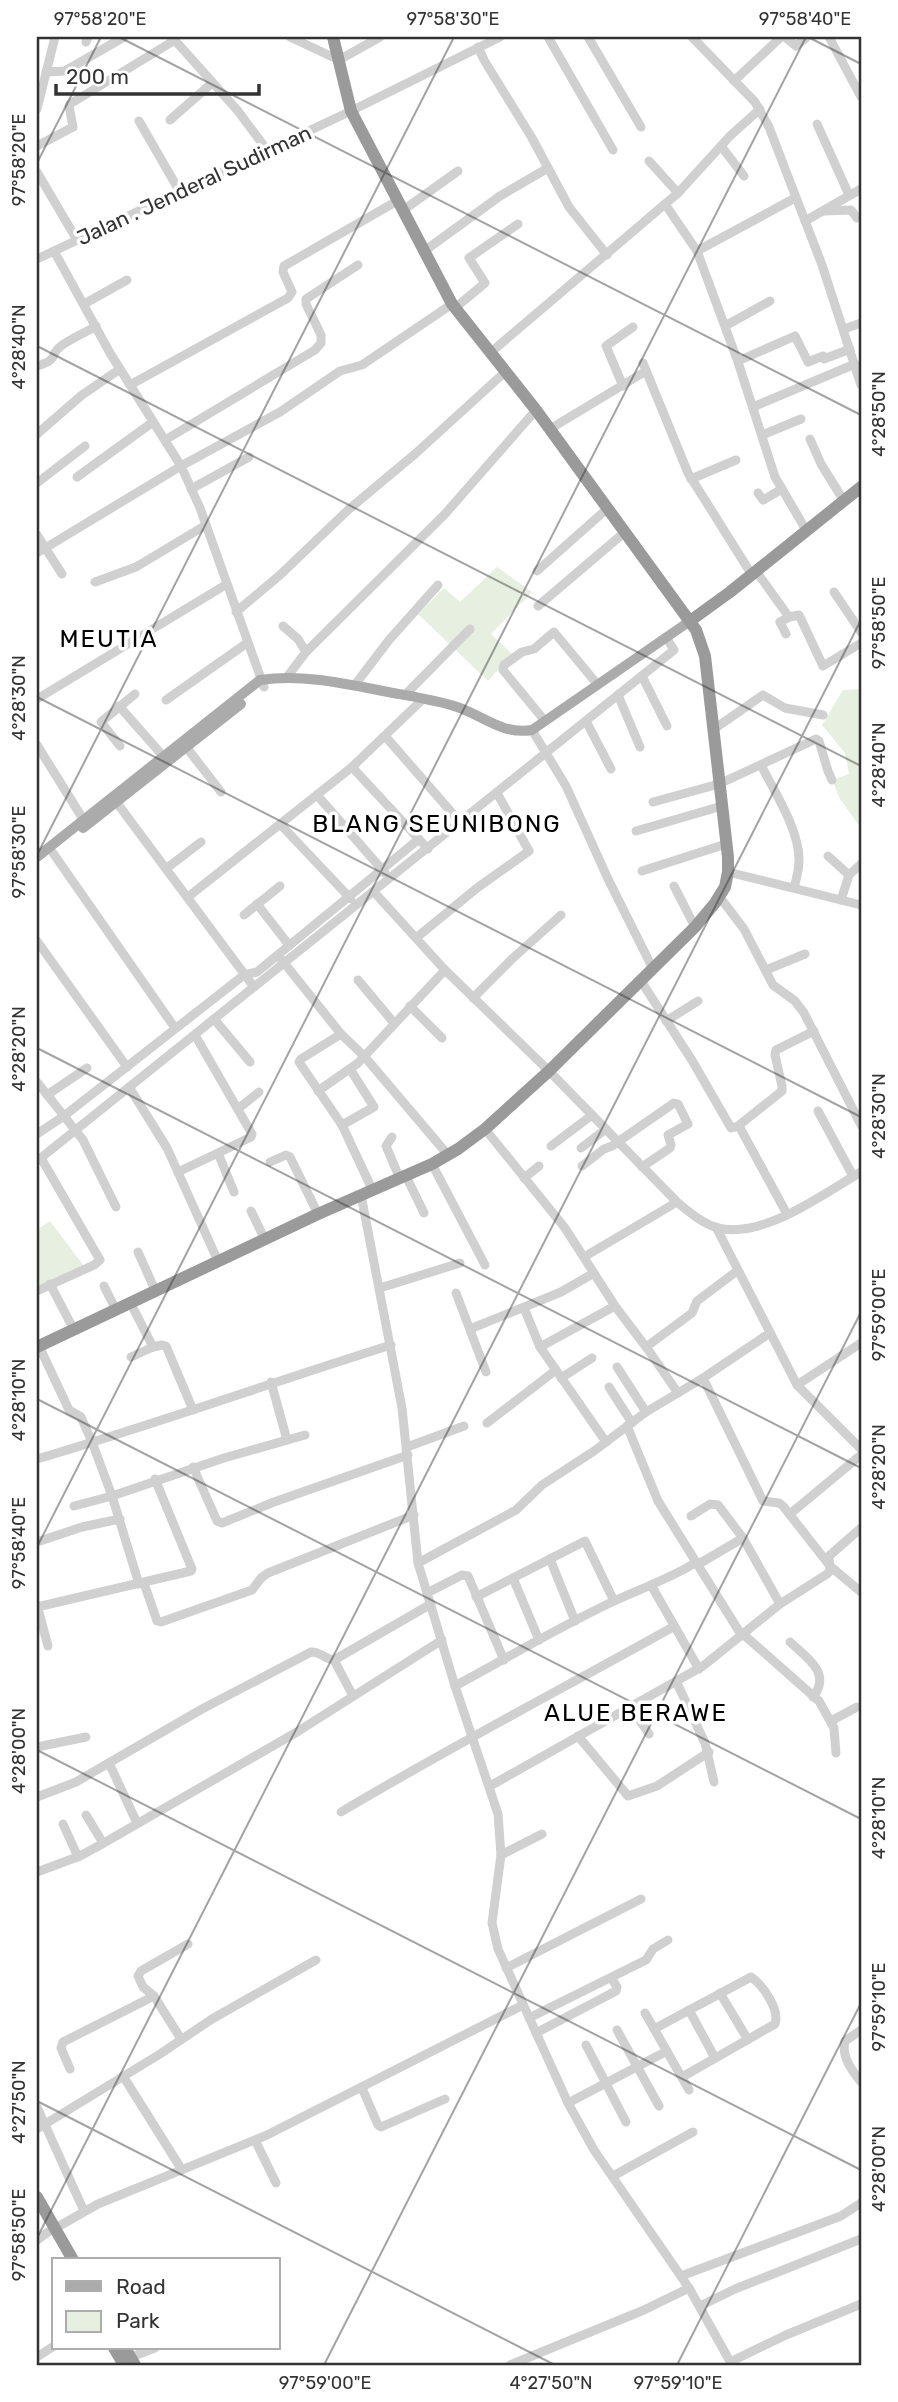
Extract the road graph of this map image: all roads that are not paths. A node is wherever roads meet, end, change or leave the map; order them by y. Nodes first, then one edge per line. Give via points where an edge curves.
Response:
1 (55, 37) edge
2 (124, 37) edge
3 (290, 37) edge
4 (333, 37) edge
5 (380, 37) edge
6 (499, 37) edge
7 (548, 37) edge
8 (587, 37) edge
9 (692, 37) edge
10 (709, 37) edge
11 (783, 37) edge
12 (807, 37) edge
13 (829, 37) edge
14 (173, 39) edge
15 (700, 45) junction
16 (479, 48) junction
17 (339, 60) junction
18 (46, 72) junction
19 (734, 81) junction
20 (212, 83) junction
21 (861, 97) edge
22 (37, 109) edge
23 (760, 109) junction
24 (351, 111) junction
25 (170, 120) dead end
26 (139, 121) dead end
27 (817, 124) dead end
28 (641, 127) dead end
29 (37, 146) edge
30 (721, 146) junction
31 (267, 150) junction
32 (613, 150) dead end
33 (649, 161) dead end
34 (548, 168) junction
35 (458, 170) dead end
36 (37, 172) edge
37 (744, 176) dead end
38 (861, 188) edge
39 (180, 192) junction
40 (678, 193) junction
41 (849, 195) junction
42 (795, 198) junction
43 (665, 204) junction
44 (400, 206) junction
45 (823, 211) junction
46 (857, 218) dead end
47 (805, 221) junction
48 (517, 224) dead end
49 (77, 240) junction
50 (54, 251) junction
51 (697, 251) junction
52 (423, 252) junction
53 (607, 255) junction
54 (37, 259) edge
55 (358, 265) dead end
56 (127, 280) dead end
57 (770, 300) dead end
58 (84, 304) junction
59 (454, 306) junction
60 (861, 323) edge
61 (96, 326) junction
62 (725, 326) junction
63 (633, 327) dead end
64 (844, 329) junction
65 (850, 349) junction
66 (490, 353) junction
67 (738, 361) junction
68 (855, 364) junction
69 (37, 366) edge
70 (120, 369) junction
71 (505, 372) junction
72 (130, 385) junction
73 (861, 385) edge
74 (623, 386) junction
75 (753, 407) junction
76 (536, 410) junction
77 (801, 419) dead end
78 (153, 422) junction
79 (550, 429) junction
80 (37, 434) edge
81 (762, 435) junction
82 (810, 439) dead end
83 (165, 440) junction
84 (85, 446) dead end
85 (249, 457) dead end
86 (736, 460) dead end
87 (181, 466) junction
88 (77, 477) dead end
89 (691, 478) junction
90 (37, 483) edge
91 (191, 489) junction
92 (782, 489) junction
93 (860, 492) edge
94 (758, 493) dead end
95 (844, 501) junction
96 (608, 508) junction
97 (206, 525) junction
98 (806, 530) junction
99 (625, 532) junction
100 (37, 536) edge
101 (41, 550) edge
102 (537, 571) dead end
103 (754, 573) junction
104 (62, 574) dead end
105 (95, 582) dead end
106 (227, 584) junction
107 (438, 585) dead end
108 (834, 592) dead end
109 (538, 606) dead end
110 (236, 612) junction
111 (789, 617) junction
112 (283, 626) dead end
113 (470, 629) dead end
114 (676, 629) junction
115 (861, 632) edge
116 (786, 634) dead end
117 (247, 643) junction
118 (861, 643) edge
119 (306, 652) junction
120 (642, 676) junction
121 (286, 677) junction
122 (264, 682) junction
123 (597, 684) junction
124 (354, 686) junction
125 (135, 694) dead end
126 (405, 695) junction
127 (618, 695) junction
128 (37, 699) edge
129 (424, 699) junction
130 (166, 700) dead end
131 (120, 706) junction
132 (823, 715) dead end
133 (545, 721) junction
134 (586, 721) junction
135 (667, 726) dead end
136 (714, 729) junction
137 (532, 730) junction
138 (385, 736) junction
139 (37, 745) edge
140 (120, 746) dead end
141 (640, 747) dead end
142 (187, 748) junction
143 (548, 752) junction
144 (163, 756) junction
145 (761, 765) junction
146 (352, 767) junction
147 (611, 769) dead end
148 (832, 780) dead end
149 (719, 784) junction
150 (132, 786) junction
151 (221, 792) dead end
152 (497, 793) junction
153 (317, 795) junction
154 (653, 802) dead end
155 (117, 803) junction
156 (722, 806) junction
157 (83, 819) junction
158 (460, 822) junction
159 (281, 824) junction
160 (636, 831) dead end
161 (419, 839) junction
162 (201, 842) dead end
163 (726, 844) junction
164 (428, 849) junction
165 (42, 852) edge
166 (828, 856) dead end
167 (861, 864) edge
168 (37, 866) edge
169 (166, 868) junction
170 (382, 869) junction
171 (642, 871) dead end
172 (728, 872) junction
173 (849, 875) junction
174 (390, 878) junction
175 (280, 886) dead end
176 (674, 886) dead end
177 (794, 888) junction
178 (374, 892) junction
179 (719, 896) junction
180 (188, 897) junction
181 (348, 897) junction
182 (841, 900) junction
183 (257, 904) junction
184 (357, 905) junction
185 (861, 905) edge
186 (243, 915) dead end
187 (561, 915) dead end
188 (695, 927) junction
189 (416, 938) junction
190 (37, 941) edge
191 (289, 945) junction
192 (805, 954) dead end
193 (278, 955) junction
194 (284, 964) junction
195 (653, 969) junction
196 (445, 970) junction
197 (766, 970) junction
198 (244, 975) junction
199 (358, 980) dead end
200 (641, 981) junction
201 (254, 988) junction
202 (474, 998) junction
203 (698, 1001) dead end
204 (410, 1006) junction
205 (214, 1019) junction
206 (666, 1021) junction
207 (394, 1023) junction
208 (174, 1027) junction
209 (814, 1031) junction
210 (341, 1034) junction
211 (195, 1035) junction
212 (442, 1038) dead end
213 (364, 1056) junction
214 (250, 1062) dead end
215 (127, 1067) junction
216 (87, 1068) dead end
217 (350, 1069) junction
218 (549, 1071) junction
219 (37, 1082) edge
220 (129, 1087) junction
221 (318, 1091) junction
222 (259, 1092) dead end
223 (47, 1095) junction
224 (239, 1108) junction
225 (818, 1111) dead end
226 (592, 1115) junction
227 (64, 1116) junction
228 (342, 1125) junction
229 (861, 1125) edge
230 (738, 1126) junction
231 (485, 1129) junction
232 (606, 1129) junction
233 (75, 1130) junction
234 (37, 1134) edge
235 (392, 1137) dead end
236 (618, 1142) junction
237 (551, 1146) dead end
238 (581, 1149) dead end
239 (218, 1153) junction
240 (448, 1155) junction
241 (39, 1159) edge
242 (270, 1162) dead end
243 (432, 1164) junction
244 (539, 1166) dead end
245 (582, 1166) dead end
246 (642, 1167) junction
247 (178, 1172) junction
248 (857, 1174) edge
249 (403, 1177) junction
250 (524, 1178) junction
251 (234, 1192) dead end
252 (367, 1192) junction
253 (677, 1202) junction
254 (116, 1207) dead end
255 (251, 1212) dead end
256 (424, 1213) dead end
257 (318, 1214) junction
258 (787, 1214) junction
259 (716, 1227) junction
260 (265, 1240) junction
261 (138, 1252) dead end
262 (584, 1257) junction
263 (218, 1261) junction
264 (460, 1263) dead end
265 (485, 1265) dead end
266 (737, 1271) junction
267 (594, 1273) junction
268 (51, 1284) junction
269 (104, 1286) dead end
270 (380, 1288) junction
271 (155, 1290) junction
272 (37, 1291) edge
273 (456, 1293) dead end
274 (131, 1304) junction
275 (614, 1306) junction
276 (524, 1308) junction
277 (116, 1310) junction
278 (470, 1329) junction
279 (74, 1330) junction
280 (770, 1333) junction
281 (861, 1343) edge
282 (391, 1345) junction
283 (38, 1347) edge
284 (153, 1347) junction
285 (540, 1347) junction
286 (646, 1347) junction
287 (131, 1357) dead end
288 (592, 1358) dead end
289 (617, 1367) dead end
290 (486, 1372) dead end
291 (559, 1374) junction
292 (703, 1378) junction
293 (271, 1382) junction
294 (797, 1385) junction
295 (609, 1387) dead end
296 (678, 1393) junction
297 (193, 1410) junction
298 (646, 1412) junction
299 (487, 1423) dead end
300 (629, 1424) junction
301 (464, 1426) dead end
302 (305, 1435) dead end
303 (287, 1440) junction
304 (92, 1442) junction
305 (606, 1442) junction
306 (861, 1449) edge
307 (408, 1451) junction
308 (861, 1455) edge
309 (37, 1459) edge
310 (194, 1467) junction
311 (155, 1479) junction
312 (112, 1496) junction
313 (74, 1506) dead end
314 (790, 1514) junction
315 (414, 1515) junction
316 (691, 1516) dead end
317 (120, 1519) junction
318 (861, 1528) edge
319 (743, 1538) junction
320 (37, 1542) edge
321 (550, 1559) junction
322 (418, 1563) junction
323 (696, 1564) junction
324 (830, 1566) junction
325 (513, 1578) junction
326 (141, 1583) junction
327 (651, 1585) junction
328 (861, 1592) edge
329 (427, 1593) junction
330 (476, 1597) junction
331 (614, 1601) junction
332 (431, 1604) junction
333 (780, 1604) junction
334 (37, 1606) edge
335 (575, 1621) junction
336 (673, 1627) junction
337 (743, 1636) junction
338 (442, 1640) junction
339 (539, 1640) junction
340 (790, 1642) dead end
341 (48, 1646) dead end
342 (334, 1660) junction
343 (504, 1660) junction
344 (699, 1669) junction
345 (676, 1681) junction
346 (455, 1686) junction
347 (353, 1696) junction
348 (813, 1697) junction
349 (631, 1707) junction
350 (858, 1707) dead end
351 (831, 1721) junction
352 (649, 1734) dead end
353 (86, 1737) dead end
354 (472, 1737) junction
355 (578, 1737) junction
356 (37, 1747) edge
357 (709, 1752) junction
358 (836, 1753) dead end
359 (109, 1763) junction
360 (714, 1782) dead end
361 (490, 1786) junction
362 (37, 1797) edge
363 (341, 1812) dead end
364 (86, 1815) dead end
365 (137, 1823) junction
366 (63, 1824) dead end
367 (542, 1834) dead end
368 (103, 1843) junction
369 (501, 1856) junction
370 (78, 1857) junction
371 (37, 1872) edge
372 (640, 1899) dead end
373 (668, 1940) dead end
374 (188, 1944) dead end
375 (316, 1960) dead end
376 (506, 1968) junction
377 (611, 1978) junction
378 (720, 1993) junction
379 (154, 1996) junction
380 (523, 2005) junction
381 (689, 2010) junction
382 (645, 2013) dead end
383 (529, 2018) junction
384 (654, 2029) junction
385 (617, 2030) dead end
386 (861, 2030) edge
387 (536, 2033) junction
388 (181, 2039) junction
389 (748, 2040) junction
390 (586, 2045) dead end
391 (667, 2051) junction
392 (715, 2058) junction
393 (637, 2067) junction
394 (70, 2069) dead end
395 (123, 2076) junction
396 (682, 2077) junction
397 (861, 2082) edge
398 (606, 2083) junction
399 (362, 2088) junction
400 (689, 2090) dead end
401 (445, 2099) dead end
402 (568, 2103) junction
403 (659, 2106) dead end
404 (37, 2107) edge
405 (626, 2122) dead end
406 (40, 2127) edge
407 (693, 2132) dead end
408 (255, 2140) junction
409 (182, 2170) junction
410 (613, 2176) junction
411 (275, 2183) dead end
412 (37, 2197) edge
413 (861, 2203) edge
414 (84, 2211) junction
415 (37, 2212) edge
416 (51, 2230) junction
417 (861, 2239) edge
418 (37, 2240) edge
419 (63, 2258) edge
420 (72, 2258) edge
421 (681, 2276) junction
422 (689, 2288) junction
423 (861, 2304) edge
424 (700, 2306) junction
425 (52, 2347) edge
426 (150, 2350) edge
427 (37, 2357) edge
428 (129, 2359) edge
429 (731, 2364) edge
430 (510, 2365) edge

1 - 18 street
2 - 18 street via 65,71
3 - 17 street
4 - 17 highway
5 - 17 street
6 - 16 street, Jalan . Jenderal Sudirman
7 - 32 street
8 - 28 street
9 - 15 street
10 - 15 street
11 - 12 street via 796,46
11 - 19 street
13 - 21 street
14 - 20 street
14 - 29 street via 70,104 73,127
15 - 19 street
16 - 24 street, Jalan . Jenderal Sudirman
16 - 34 street
17 - 24 highway
18 - 22 street
19 - 23 street
20 - 25 street
20 - 31 street
23 - 30 street
23 - 42 street
24 - 31 street, Jalan . Jenderal Sudirman
24 - 44 highway
26 - 39 street
27 - 41 street
30 - 37 street
30 - 40 street
31 - 39 street, Jalan . Jenderal Sudirman
33 - 40 street
34 - 52 street via 500,196
34 - 53 street via 569,207
35 - 44 street
36 - 49 street
38 - 41 street
39 - 49 street, Jalan . Jenderal Sudirman
40 - 43 street
41 - 45 street
42 - 47 street
42 - 51 street
43 - 51 street
43 - 53 street
44 - 52 highway
44 - 72 street via 285,267 282,272 292,292 288,298
45 - 46 street via 850,210
45 - 47 street
47 - 64 street
48 - 59 street via 469,257 485,283
49 - 50 street, Jalan . Jenderal Sudirman
50 - 54 street, Jalan . Jenderal Sudirman
50 - 58 street
51 - 62 street
52 - 59 highway
53 - 66 street
55 - 83 street via 306,299 321,335 315,350
56 - 58 street
57 - 62 street
58 - 61 street
59 - 66 highway
59 - 87 street via 362,365 340,371 280,412
60 - 64 street
61 - 69 street via 59,347 48,363
61 - 70 street
62 - 67 street
63 - 74 street via 606,346
64 - 65 street
65 - 67 street via 808,362 795,336
65 - 68 street
66 - 71 highway
67 - 75 street
68 - 73 street
68 - 75 street
70 - 72 street
70 - 80 street
71 - 76 highway
71 - 110 street
72 - 78 street
74 - 79 street
74 - 89 street via 644,367
75 - 81 street
76 - 79 highway
76 - 119 street via 445,514
77 - 81 street
78 - 83 street
78 - 88 street
79 - 96 highway
81 - 92 street
82 - 95 street
83 - 87 street
84 - 90 street
85 - 91 street
86 - 89 street
87 - 91 street
87 - 101 street
89 - 103 street
91 - 97 street
92 - 94 street via 763,500
92 - 98 street
93 - 95 highway
95 - 98 highway
96 - 99 highway
96 - 102 street
97 - 105 street via 136,566
97 - 106 street
98 - 103 highway
99 - 109 street
99 - 114 highway
100 - 101 street
101 - 104 street
103 - 111 street
103 - 114 highway
106 - 110 street
106 - 128 street
107 - 124 street
108 - 115 street
110 - 117 street
111 - 116 street via 780,622
111 - 118 street via 799,615 824,666
112 - 119 street
113 - 126 street
114 - 120 street via 674,650
114 - 123 main road
114 - 136 highway via 701,641
117 - 122 street
117 - 130 street
119 - 121 street
120 - 127 street
120 - 135 street
121 - 122 main road
121 - 124 main road
122 - 142 main road
122 - 144 main road
123 - 133 main road
123 - 133 street via 554,632 534,649 514,657 503,670
124 - 126 main road
125 - 131 street
126 - 129 main road
127 - 134 street
127 - 141 street
129 - 137 main road via 457,707 508,731
129 - 138 street
131 - 140 street via 102,723
131 - 144 street
132 - 136 street via 785,708 763,695
133 - 137 main road
134 - 143 street
134 - 147 street
136 - 149 highway
137 - 143 street
138 - 146 street
138 - 158 street
139 - 157 street
142 - 150 main road
142 - 151 street
143 - 152 street
143 - 195 street
144 - 150 main road
145 - 148 street via 817,739
145 - 149 street
145 - 177 street via 796,842 799,861
146 - 153 street
146 - 161 street
149 - 154 street
149 - 156 highway
150 - 155 main road
150 - 157 main road
152 - 158 street
152 - 189 street via 529,852
153 - 159 street
153 - 170 street
155 - 165 main road
155 - 169 street
156 - 160 street
156 - 163 highway
157 - 165 main road
158 - 164 street
159 - 180 street
159 - 181 street
161 - 164 street
161 - 170 street
162 - 169 street
163 - 171 street
163 - 172 highway
164 - 174 street
165 - 168 main road
165 - 208 street
166 - 173 street
167 - 173 street
169 - 180 street
170 - 174 street
170 - 181 street
172 - 177 street
172 - 179 highway
173 - 182 street
174 - 178 street
175 - 183 street
176 - 188 street
177 - 182 street
178 - 184 street
178 - 189 street
179 - 188 highway
179 - 197 street
180 - 198 street
181 - 184 street
181 - 191 street
182 - 185 street
183 - 186 street
183 - 191 street
184 - 194 street
187 - 202 street
188 - 195 highway
189 - 196 street
190 - 215 street
191 - 193 street
192 - 197 street
193 - 194 street
193 - 198 street via 257,972
194 - 201 street
194 - 210 street
195 - 200 highway
196 - 202 street
196 - 204 street
197 - 209 street via 776,988 798,1004
198 - 201 street
198 - 208 street
199 - 207 street
200 - 206 street
200 - 218 highway
201 - 205 street
202 - 218 street
203 - 206 street
204 - 207 street
204 - 212 street
205 - 211 street
205 - 214 street
206 - 230 street via 731,1128
207 - 213 street
208 - 215 street
209 - 229 street
209 - 230 street via 776,1050 782,1091
210 - 213 street
210 - 221 street via 300,1060
211 - 220 street
211 - 224 street
213 - 217 street
213 - 240 street
215 - 227 street
216 - 223 street
217 - 221 street
217 - 228 street via 373,1107
218 - 226 street
218 - 231 highway
219 - 223 street
220 - 233 street
220 - 247 street
221 - 228 street
222 - 224 street
223 - 227 street
224 - 239 street via 252,1136
225 - 248 street
226 - 232 street
226 - 237 street
227 - 233 street
227 - 234 street
228 - 252 street
230 - 258 street
231 - 240 highway
231 - 250 street
232 - 236 street
232 - 238 street
233 - 241 street
233 - 254 street
235 - 249 street via 386,1146
236 - 245 street
236 - 246 street
236 - 246 street via 678,1104 688,1124 668,1135 670,1148
239 - 247 street
239 - 251 street
240 - 243 highway
241 - 268 street via 100,1258
242 - 257 street via 289,1156
243 - 249 highway
243 - 265 street
244 - 250 street
246 - 253 street
247 - 263 street
248 - 258 street
249 - 252 highway
249 - 256 street
250 - 262 street
252 - 257 highway
252 - 270 street
253 - 259 street
253 - 262 street
255 - 260 street
257 - 260 highway
258 - 259 street via 754,1228
259 - 266 street
260 - 263 highway
261 - 271 street
262 - 267 street
263 - 271 highway
264 - 270 street
266 - 280 street
266 - 286 street
267 - 275 street
267 - 276 street
268 - 272 street
268 - 279 street
269 - 277 street
270 - 282 street
271 - 274 highway
273 - 278 street
274 - 277 highway
274 - 284 street
275 - 285 street
275 - 286 street
276 - 278 street
276 - 285 street
277 - 279 highway
278 - 290 street
279 - 283 highway
280 - 292 street
280 - 294 street
281 - 294 street
282 - 293 street
282 - 307 street
283 - 304 street via 69,1410 81,1417
284 - 287 street
284 - 297 street via 166,1346
285 - 291 street
286 - 296 street
288 - 291 street
289 - 298 street
291 - 299 street
291 - 305 street
292 - 296 street
292 - 314 street via 763,1501 779,1503
293 - 297 street
293 - 303 street
294 - 306 street
295 - 300 street
296 - 298 street
297 - 304 street
298 - 300 street
300 - 305 street
300 - 323 street via 658,1501
301 - 307 street
302 - 303 street
303 - 310 street
304 - 309 street
304 - 312 street
305 - 322 street via 542,1485 516,1510
307 - 310 street via 222,1523
307 - 315 street
308 - 314 street
310 - 311 street
311 - 312 street
311 - 326 street via 192,1569
312 - 313 street
312 - 317 street
314 - 324 street
315 - 322 street
315 - 326 street via 264,1575 252,1590 161,1622
316 - 319 street via 716,1503
317 - 320 street
317 - 326 street
318 - 324 street via 829,1556
319 - 323 street
319 - 333 street
321 - 325 street
321 - 331 street via 586,1541
321 - 335 street
322 - 329 street
323 - 327 street
323 - 337 street
324 - 328 street
324 - 333 street via 823,1578
325 - 330 street
325 - 339 street
326 - 334 street
327 - 331 street
327 - 336 street
329 - 330 street via 464,1574
329 - 332 street
330 - 343 street
331 - 335 street
332 - 338 street
332 - 342 street
333 - 337 street
334 - 341 street
335 - 339 street
336 - 344 street
336 - 354 street
337 - 344 street
337 - 348 street
338 - 346 street
338 - 347 street
339 - 343 street
340 - 348 street via 820,1675 820,1688
342 - 347 street
342 - 359 street via 311,1652
343 - 346 street
344 - 345 street
345 - 349 street
345 - 357 street
346 - 354 street
347 - 365 street
348 - 351 street
349 - 352 street
349 - 355 street
350 - 351 street
351 - 358 street
353 - 356 street
354 - 361 street
354 - 363 street
355 - 357 street via 628,1796 657,1786
355 - 361 street
357 - 360 street
359 - 362 street
359 - 365 street
361 - 369 street via 498,1814
364 - 368 street
365 - 368 street
366 - 370 street
367 - 369 street
368 - 370 street
369 - 376 street via 492,1923
370 - 371 street
372 - 376 street
373 - 377 street via 646,1960
374 - 379 street via 140,1973 143,1987
375 - 388 street
376 - 380 street
377 - 383 street
377 - 387 street via 616,1991
378 - 381 street
378 - 389 street
378 - 389 street via 751,1978 773,2007 775,2024
379 - 388 street
379 - 394 street via 63,2042
380 - 383 street
380 - 399 street
381 - 384 street
381 - 392 street
382 - 384 street
383 - 387 street
384 - 391 street
385 - 393 street
386 - 397 street via 843,2047
387 - 402 street
388 - 395 street
389 - 392 street
390 - 398 street
391 - 393 street
391 - 396 street
392 - 396 street
393 - 398 street
393 - 403 street
395 - 406 street
395 - 409 street
396 - 400 street
398 - 402 street
398 - 405 street
399 - 401 street via 381,2127
399 - 408 street
402 - 410 street
404 - 406 street
406 - 414 street
407 - 410 street
408 - 409 street
408 - 411 street
409 - 414 street
410 - 421 street
412 - 416 highway
413 - 421 street via 841,2216
414 - 416 street
415 - 416 highway
416 - 418 street
416 - 419 highway
416 - 420 highway
417 - 424 street
421 - 422 street
422 - 424 street
422 - 430 street
423 - 429 street
424 - 429 street
425 - 427 street
426 - 428 street

